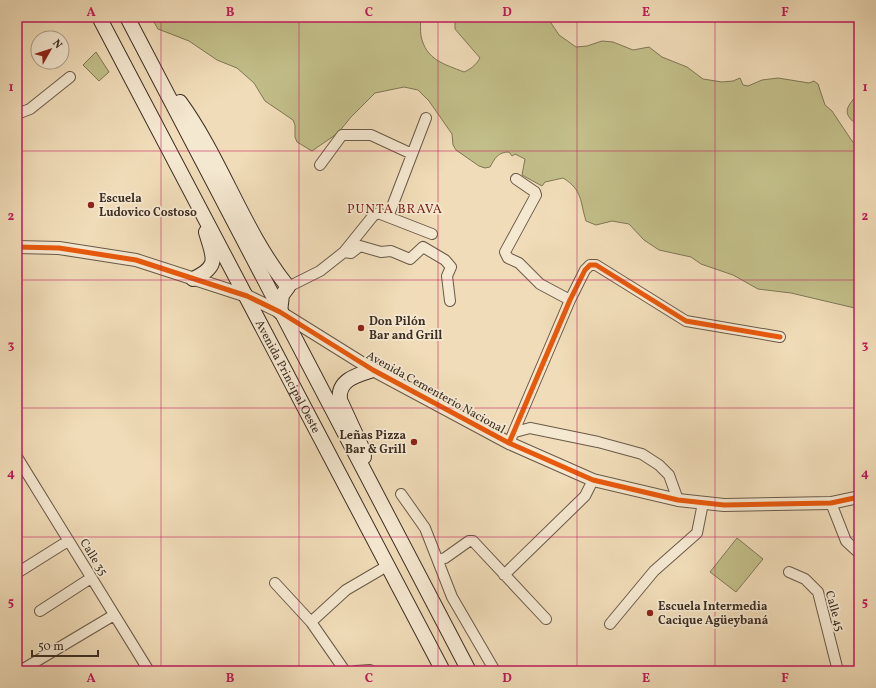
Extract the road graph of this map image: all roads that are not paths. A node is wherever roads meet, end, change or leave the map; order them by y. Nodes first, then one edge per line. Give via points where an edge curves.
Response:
1 (100, 17) edge
2 (127, 17) edge
3 (157, 73) junction
4 (70, 76) dead end
5 (17, 114) edge
6 (426, 118) dead end
7 (412, 154) junction
8 (320, 165) dead end
9 (516, 179) dead end
10 (196, 197) junction
11 (388, 217) junction
12 (432, 234) dead end
13 (17, 247) edge
14 (344, 252) junction
15 (193, 279) junction
16 (288, 287) junction
17 (247, 296) junction
18 (570, 300) junction
19 (450, 301) dead end
20 (280, 312) junction
21 (780, 337) dead end
22 (372, 370) junction
23 (515, 432) junction
24 (509, 443) junction
25 (17, 457) edge
26 (20, 469) edge
27 (364, 469) junction
28 (593, 480) junction
29 (401, 494) dead end
30 (859, 497) edge
31 (678, 500) junction
32 (703, 503) junction
33 (831, 503) junction
34 (68, 542) junction
35 (859, 553) edge
36 (438, 560) junction
37 (387, 566) junction
38 (789, 572) dead end
39 (17, 573) edge
40 (504, 574) junction
41 (91, 578) junction
42 (274, 583) dead end
43 (452, 597) junction
44 (436, 606) junction
45 (40, 611) dead end
46 (114, 615) junction
47 (546, 619) dead end
48 (311, 622) junction
49 (610, 624) dead end
50 (20, 671) edge
51 (149, 671) edge
52 (345, 671) edge
53 (356, 671) edge
54 (371, 671) edge
55 (443, 671) edge
56 (469, 671) edge
57 (495, 671) edge
58 (838, 671) edge

1 - 10 main road, Avenida Principal Oeste
2 - 3 main road, Avenida Principal Oeste
3 - 16 main road via 198,131 261,249
3 - 20 main road, Avenida Principal Oeste
4 - 5 street via 30,109
6 - 7 street
7 - 8 street via 371,135 342,135
7 - 11 street
9 - 18 street via 535,192 536,196 505,252 508,258 519,263 540,284
10 - 15 main road via 214,257 211,268
10 - 17 main road, Avenida Principal Oeste
11 - 12 street
11 - 14 street via 378,213 373,216
13 - 15 street, Avenida Cementerio Nacional via 59,248 136,260
14 - 16 street via 320,271
14 - 19 street via 351,253 360,246 381,252 391,251 410,259 423,247 451,266 447,276
15 - 17 street, Avenida Cementerio Nacional
16 - 20 main road via 282,295
17 - 20 street, Avenida Cementerio Nacional
17 - 37 main road, Avenida Principal Oeste
18 - 21 street via 585,270 590,265 596,265 686,320
18 - 23 street
20 - 22 street, Avenida Cementerio Nacional
20 - 27 main road, Avenida Principal Oeste
22 - 24 street, Avenida Cementerio Nacional
22 - 27 main road via 344,383 339,391 340,400 363,450
23 - 24 street
23 - 31 street via 530,428 642,454 669,475
24 - 28 street, Avenida Cementerio Nacional
25 - 26 street, Calle 35
26 - 34 street, Calle 35
27 - 44 main road, Avenida Principal Oeste
28 - 31 street, Avenida Cementerio Nacional
28 - 40 street via 585,496
29 - 36 street via 425,528
30 - 33 street, Avenida Cementerio Nacional
31 - 32 street, Avenida Cementerio Nacional
32 - 33 street, Avenida Cementerio Nacional
32 - 49 street via 697,533 654,571
33 - 35 street via 846,541
34 - 39 street
34 - 41 street, Calle 35
36 - 40 street via 473,541
36 - 43 street
37 - 48 street via 346,590
37 - 55 main road, Avenida Principal Oeste
38 - 58 street, Calle 45 via 805,578 818,592
40 - 47 street
41 - 45 street
41 - 46 street, Calle 35
42 - 48 street
43 - 44 street
43 - 57 street
44 - 56 main road, Avenida Principal Oeste
46 - 50 street
46 - 51 street, Calle 35
48 - 52 street
53 - 54 street

